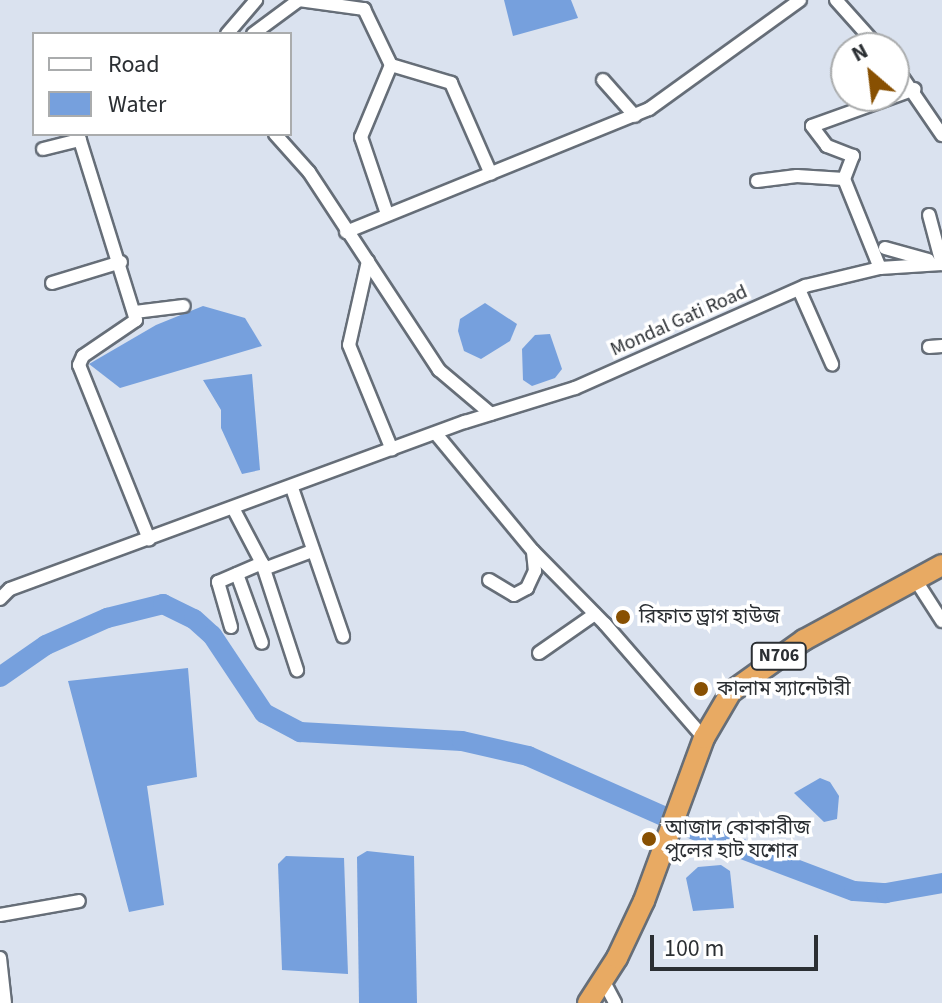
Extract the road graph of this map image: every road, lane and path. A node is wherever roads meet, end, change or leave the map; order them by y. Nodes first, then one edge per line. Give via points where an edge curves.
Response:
1 (256, 0) edge
2 (800, 0) edge
3 (836, 0) edge
4 (367, 4) edge
5 (229, 32) edge
6 (256, 32) edge
7 (865, 32) edge
8 (391, 65) junction
9 (603, 80) dead end
10 (910, 83) edge
11 (915, 89) junction
12 (635, 116) junction
13 (942, 135) edge
14 (277, 136) edge
15 (79, 137) edge
16 (43, 149) dead end
17 (491, 174) junction
18 (844, 179) junction
19 (757, 181) dead end
20 (387, 214) junction
21 (929, 215) dead end
22 (346, 232) junction
23 (368, 261) junction
24 (121, 262) junction
25 (942, 264) edge
26 (880, 268) junction
27 (52, 283) dead end
28 (801, 294) dead end
29 (184, 306) dead end
30 (135, 312) junction
31 (832, 364) dead end
32 (491, 414) junction
33 (437, 435) junction
34 (392, 450) junction
35 (292, 488) junction
36 (233, 508) junction
37 (149, 539) junction
38 (312, 551) junction
39 (533, 551) junction
40 (942, 565) edge
41 (263, 566) junction
42 (237, 574) junction
43 (915, 579) junction
44 (489, 580) dead end
45 (0, 599) edge
46 (595, 614) junction
47 (942, 621) edge
48 (231, 627) dead end
49 (343, 636) dead end
50 (262, 643) dead end
51 (539, 653) dead end
52 (297, 670) dead end
53 (704, 738) junction
54 (79, 901) dead end
55 (0, 915) edge
56 (0, 958) edge
57 (603, 980) junction
58 (5, 1003) edge
59 (588, 1003) edge
60 (615, 1003) edge

1 - 5 street
2 - 12 street
3 - 7 street
4 - 6 street via 299,0
4 - 8 street
8 - 17 street via 451,83
8 - 20 street via 361,137
9 - 12 street
10 - 11 street
11 - 13 street
11 - 18 street via 812,126 827,146 853,156
12 - 17 street
14 - 22 street via 309,172
15 - 16 street
15 - 24 street
17 - 20 street
18 - 19 street via 797,176
18 - 26 street
20 - 22 street
21 - 25 street
22 - 23 street
23 - 32 street via 439,370
23 - 34 street via 349,345
24 - 27 street
24 - 30 street
25 - 26 street, Mondal Gati Road
25 - 26 street via 886,243
26 - 32 street, Mondal Gati Road via 805,286 601,378
28 - 31 street
29 - 30 street
30 - 37 street via 136,320 83,356 79,365
32 - 33 street, Mondal Gati Road
33 - 34 street, Mondal Gati Road
33 - 39 street
34 - 35 street, Mondal Gati Road
35 - 36 street, Mondal Gati Road
35 - 38 street
36 - 37 street, Mondal Gati Road
36 - 41 street
37 - 45 street, Mondal Gati Road via 10,589
38 - 41 street
38 - 49 street
39 - 44 street via 535,571 527,588 514,595
39 - 46 street
40 - 43 highway, N706
41 - 42 street
41 - 52 street
42 - 48 street via 218,582
42 - 50 street
43 - 47 street
43 - 53 highway, N706 via 743,681
46 - 51 street
46 - 53 street
53 - 57 highway, N706 via 667,843
54 - 55 street
56 - 58 street
57 - 59 highway, N706
57 - 60 street

